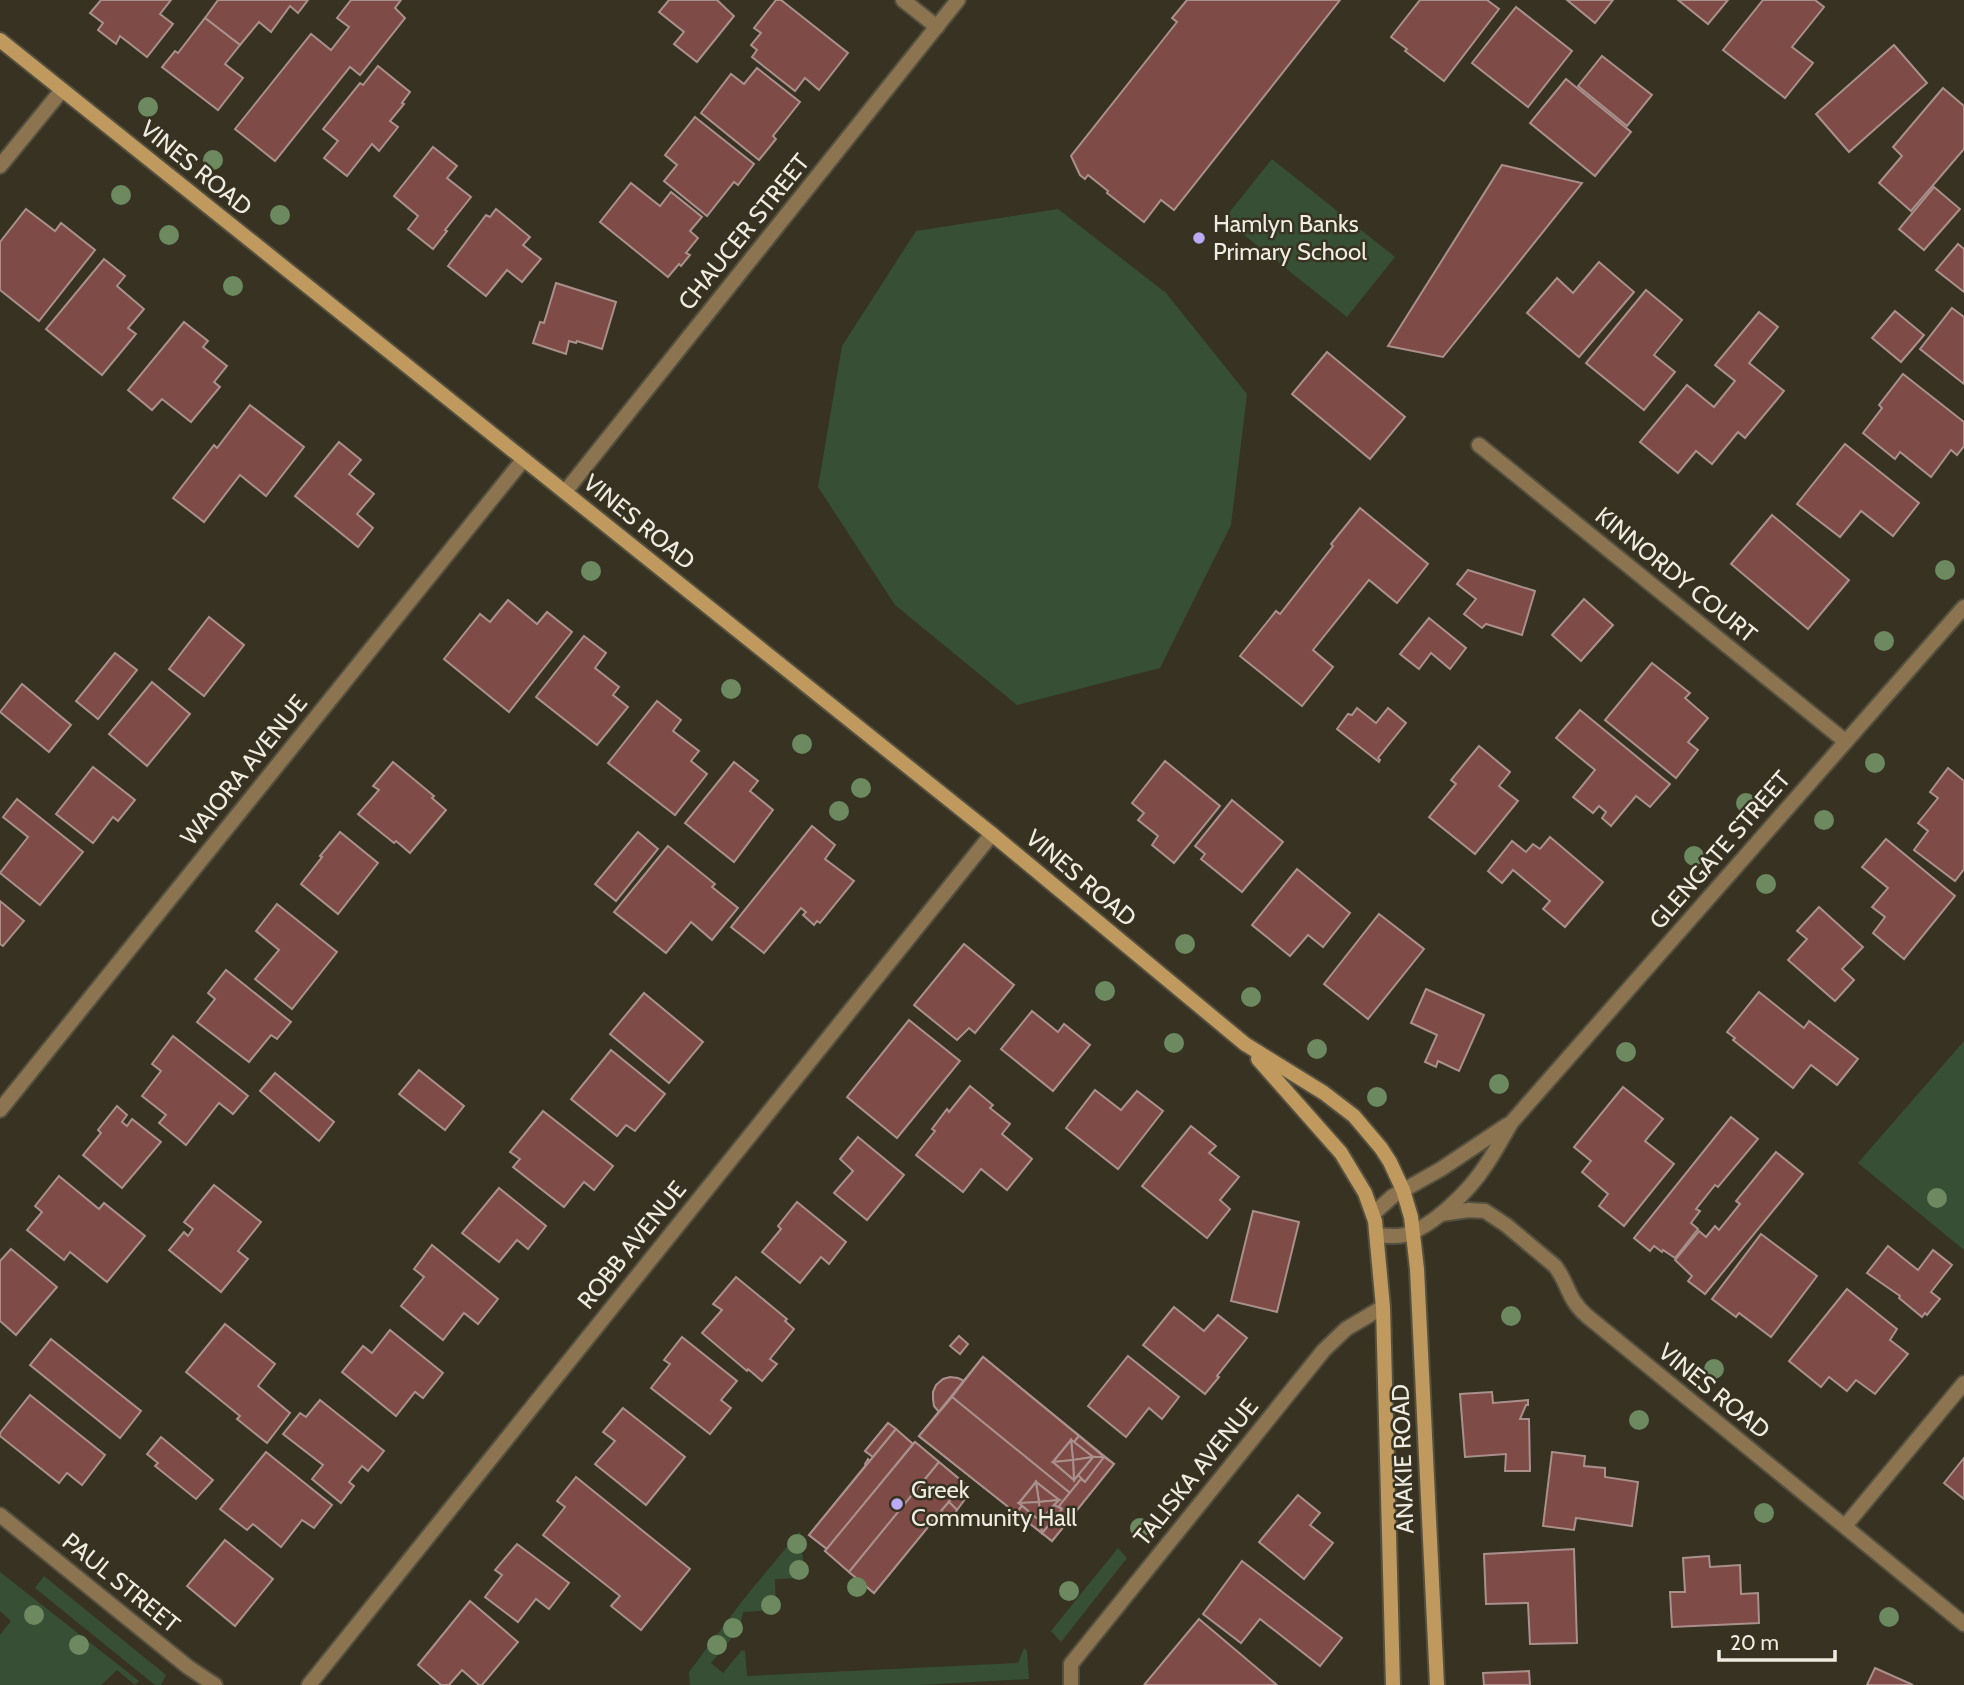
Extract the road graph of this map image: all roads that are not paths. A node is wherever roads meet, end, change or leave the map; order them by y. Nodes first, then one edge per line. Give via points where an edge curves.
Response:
1 (903, 0) edge
2 (958, 0) edge
3 (937, 27) junction
4 (0, 40) edge
5 (62, 90) junction
6 (0, 166) edge
7 (1479, 445) dead end
8 (523, 460) junction
9 (565, 492) junction
10 (1964, 607) edge
11 (1845, 741) junction
12 (992, 834) junction
13 (1245, 1044) junction
14 (0, 1110) edge
15 (1511, 1123) junction
16 (1403, 1190) junction
17 (1373, 1214) junction
18 (1441, 1214) junction
19 (1413, 1232) junction
20 (1377, 1235) junction
21 (1383, 1307) junction
22 (1964, 1382) edge
23 (0, 1515) edge
24 (1845, 1526) junction
25 (1964, 1623) edge
26 (215, 1685) edge
27 (309, 1685) edge
28 (1071, 1685) edge
29 (1392, 1685) edge
30 (1437, 1685) edge

1 - 3 street
2 - 3 street, CHAUCER STREET
3 - 9 street, CHAUCER STREET
4 - 5 main road, VINES ROAD
5 - 6 street
5 - 8 main road, VINES ROAD
7 - 11 street, KINNORDY COURT
8 - 9 main road, VINES ROAD
8 - 14 street, WAIORA AVENUE
9 - 12 main road, VINES ROAD
10 - 11 street, GLENGATE STREET
11 - 15 street, GLENGATE STREET
12 - 13 main road, VINES ROAD
12 - 27 street, ROBB AVENUE
13 - 16 main road, VINES ROAD via 1354,1116 1381,1148
13 - 17 main road, VINES ROAD via 1341,1153
15 - 16 street, GLENGATE STREET
15 - 18 street, GLENGATE STREET via 1483,1170
16 - 17 street, GLENGATE STREET
16 - 19 main road, VINES ROAD
17 - 20 main road, VINES ROAD
18 - 19 street, GLENGATE STREET
18 - 24 street, VINES ROAD via 1480,1210 1496,1218 1555,1266 1574,1304 1587,1316
19 - 20 street, GLENGATE STREET
19 - 30 main road, ANAKIE ROAD
20 - 21 main road, ANAKIE ROAD
21 - 28 street, TALISKA AVENUE via 1346,1329 1324,1350 1071,1664
21 - 29 main road, ANAKIE ROAD
22 - 24 street
23 - 26 street, PAUL STREET
24 - 25 street, VINES ROAD

